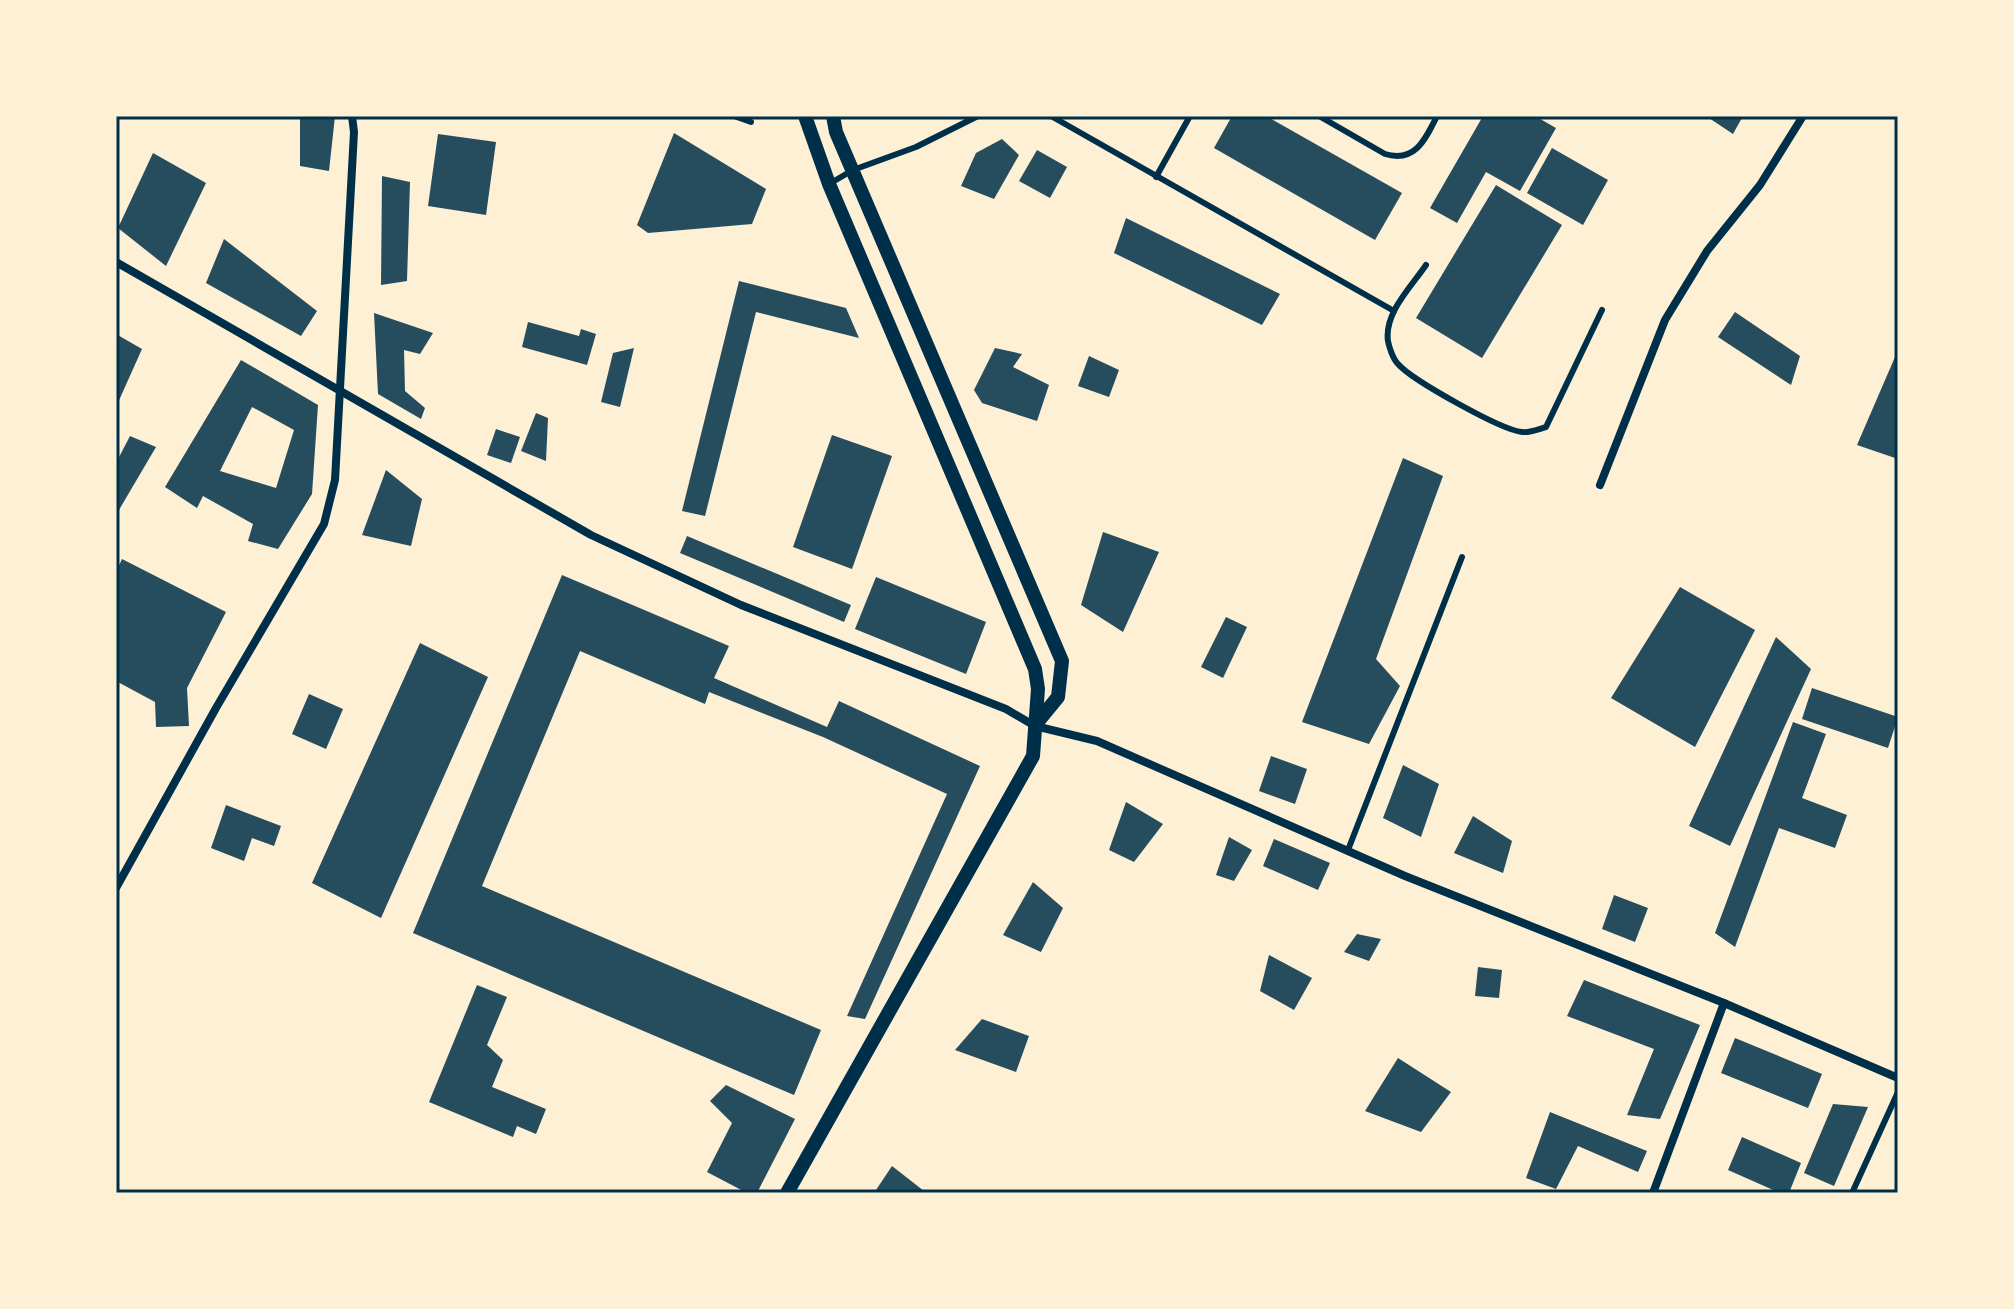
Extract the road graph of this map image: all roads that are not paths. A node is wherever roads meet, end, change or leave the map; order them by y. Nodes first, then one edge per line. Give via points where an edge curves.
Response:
1 (352, 116) edge
2 (734, 116) edge
3 (805, 116) edge
4 (833, 116) edge
5 (978, 116) edge
6 (1051, 116) edge
7 (1190, 116) edge
8 (1319, 116) edge
9 (1437, 116) edge
10 (1803, 116) edge
11 (751, 122) dead end
12 (853, 170) junction
13 (1156, 177) junction
14 (829, 184) junction
15 (116, 262) edge
16 (1426, 265) dead end
17 (1602, 310) dead end
18 (1394, 311) junction
19 (341, 390) junction
20 (1600, 485) dead end
21 (1462, 557) dead end
22 (1035, 726) junction
23 (1348, 850) junction
24 (116, 888) edge
25 (1724, 1003) junction
26 (1898, 1078) edge
27 (1898, 1092) edge
28 (787, 1193) edge
29 (1653, 1193) edge
30 (1852, 1193) edge

1 - 19 street
2 - 11 lane
3 - 14 street
4 - 12 street
5 - 12 lane
6 - 13 lane
7 - 13 lane
8 - 9 lane via 1396,158 1418,147
10 - 20 street via 1665,320
12 - 14 lane
12 - 22 street via 1062,661 1058,697
13 - 18 lane
14 - 22 street via 1035,669
15 - 19 street
16 - 18 lane
17 - 18 lane via 1546,427 1525,433 1501,427 1397,363 1388,343
19 - 22 street via 591,535 741,605 1006,709
19 - 24 street via 335,480 324,524
21 - 23 lane
22 - 23 street via 1097,741
22 - 28 street via 1033,756
23 - 25 street
25 - 26 street
25 - 29 street
27 - 30 lane

